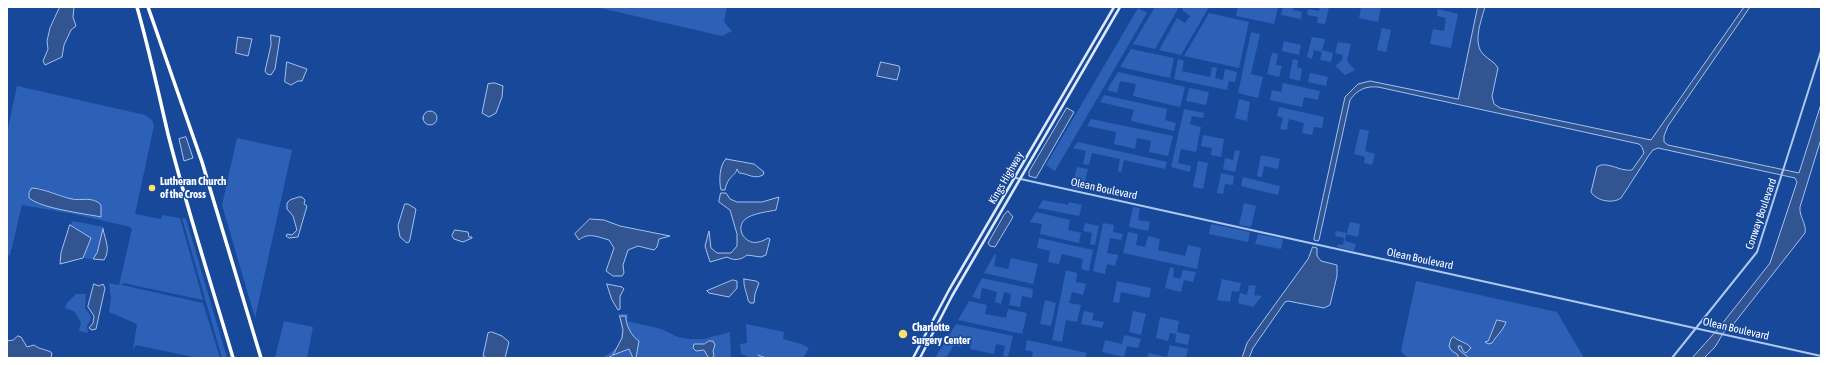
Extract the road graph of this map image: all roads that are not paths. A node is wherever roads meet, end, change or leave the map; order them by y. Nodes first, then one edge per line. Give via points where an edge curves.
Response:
1 (137, 7) edge
2 (148, 7) edge
3 (1114, 7) edge
4 (1120, 7) edge
5 (1821, 51) edge
6 (1016, 178) junction
7 (1021, 179) junction
8 (1696, 328) junction
9 (1821, 356) edge
10 (233, 358) edge
11 (262, 358) edge
12 (913, 358) edge
13 (920, 358) edge
14 (1672, 358) edge

1 - 10 highway via 194,230
2 - 11 highway via 202,162
3 - 6 main road, Kings Highway
4 - 7 main road, Kings Highway
5 - 8 street, Conway Boulevard via 1757,252
6 - 7 street, Olean Boulevard
6 - 12 main road, Kings Highway via 949,290
7 - 8 street, Olean Boulevard
7 - 13 main road, Kings Highway via 952,296
8 - 9 street, Olean Boulevard
8 - 14 street, Conway Boulevard

